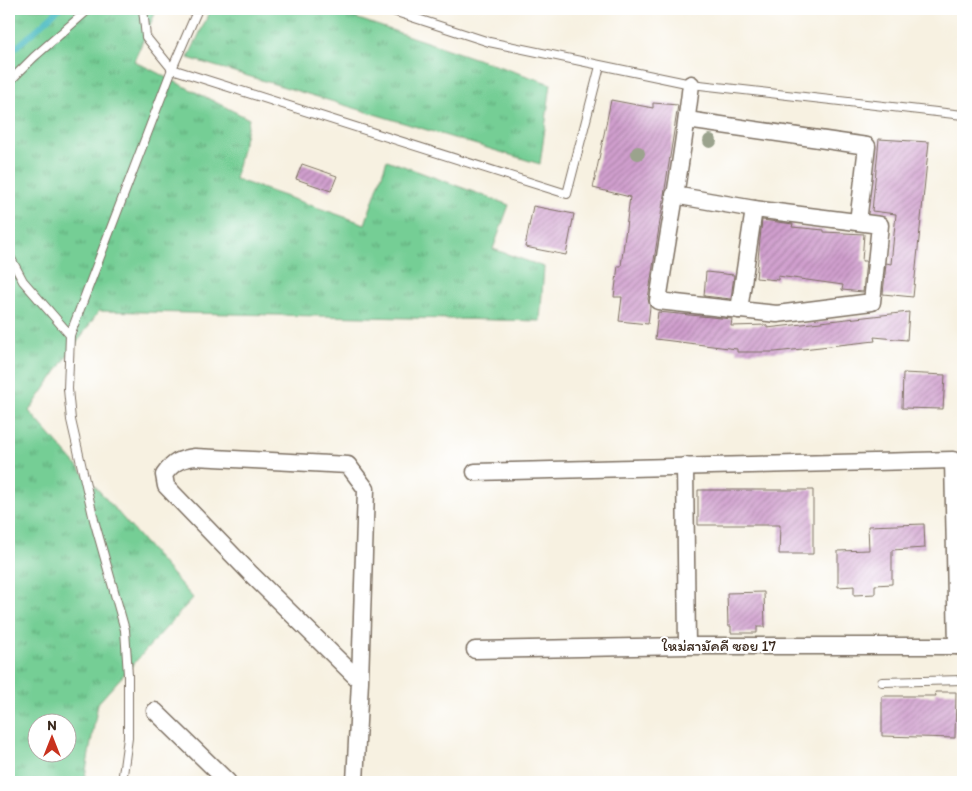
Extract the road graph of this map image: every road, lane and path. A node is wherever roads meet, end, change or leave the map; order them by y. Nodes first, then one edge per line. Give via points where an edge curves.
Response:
1 (89, 9) edge
2 (143, 9) edge
3 (198, 9) edge
4 (387, 9) edge
5 (600, 66) junction
6 (172, 69) junction
7 (9, 82) edge
8 (692, 84) junction
9 (963, 115) edge
10 (687, 120) junction
11 (674, 195) junction
12 (754, 209) junction
13 (858, 222) junction
14 (9, 255) edge
15 (739, 310) junction
16 (70, 335) junction
17 (685, 466) junction
18 (475, 472) dead end
19 (687, 646) junction
20 (960, 646) edge
21 (475, 650) dead end
22 (963, 680) edge
23 (360, 681) junction
24 (882, 682) dead end
25 (155, 711) dead end
26 (122, 782) edge
27 (228, 782) edge
28 (355, 782) edge

1 - 7 lane
2 - 6 lane via 146,37
3 - 6 lane
4 - 5 lane via 489,42
5 - 6 lane via 567,194
5 - 8 lane
6 - 16 lane
8 - 9 lane
8 - 10 street
10 - 11 street
10 - 13 street via 867,146
11 - 12 street
11 - 15 street via 658,301
12 - 13 street
12 - 15 street
13 - 15 street via 880,225 872,302 777,314
14 - 16 lane via 23,281
16 - 26 lane via 68,390 71,420 94,520 125,630 128,738
17 - 18 street
17 - 19 street
17 - 20 street via 953,460
19 - 20 street, ใหม่สามัคคี ซอย 17
19 - 21 street, ใหม่สามัคคี ซอย 17
22 - 24 lane
23 - 23 street via 366,489 348,465 195,457 179,460 170,466 164,475 166,486
23 - 28 street
25 - 27 street

